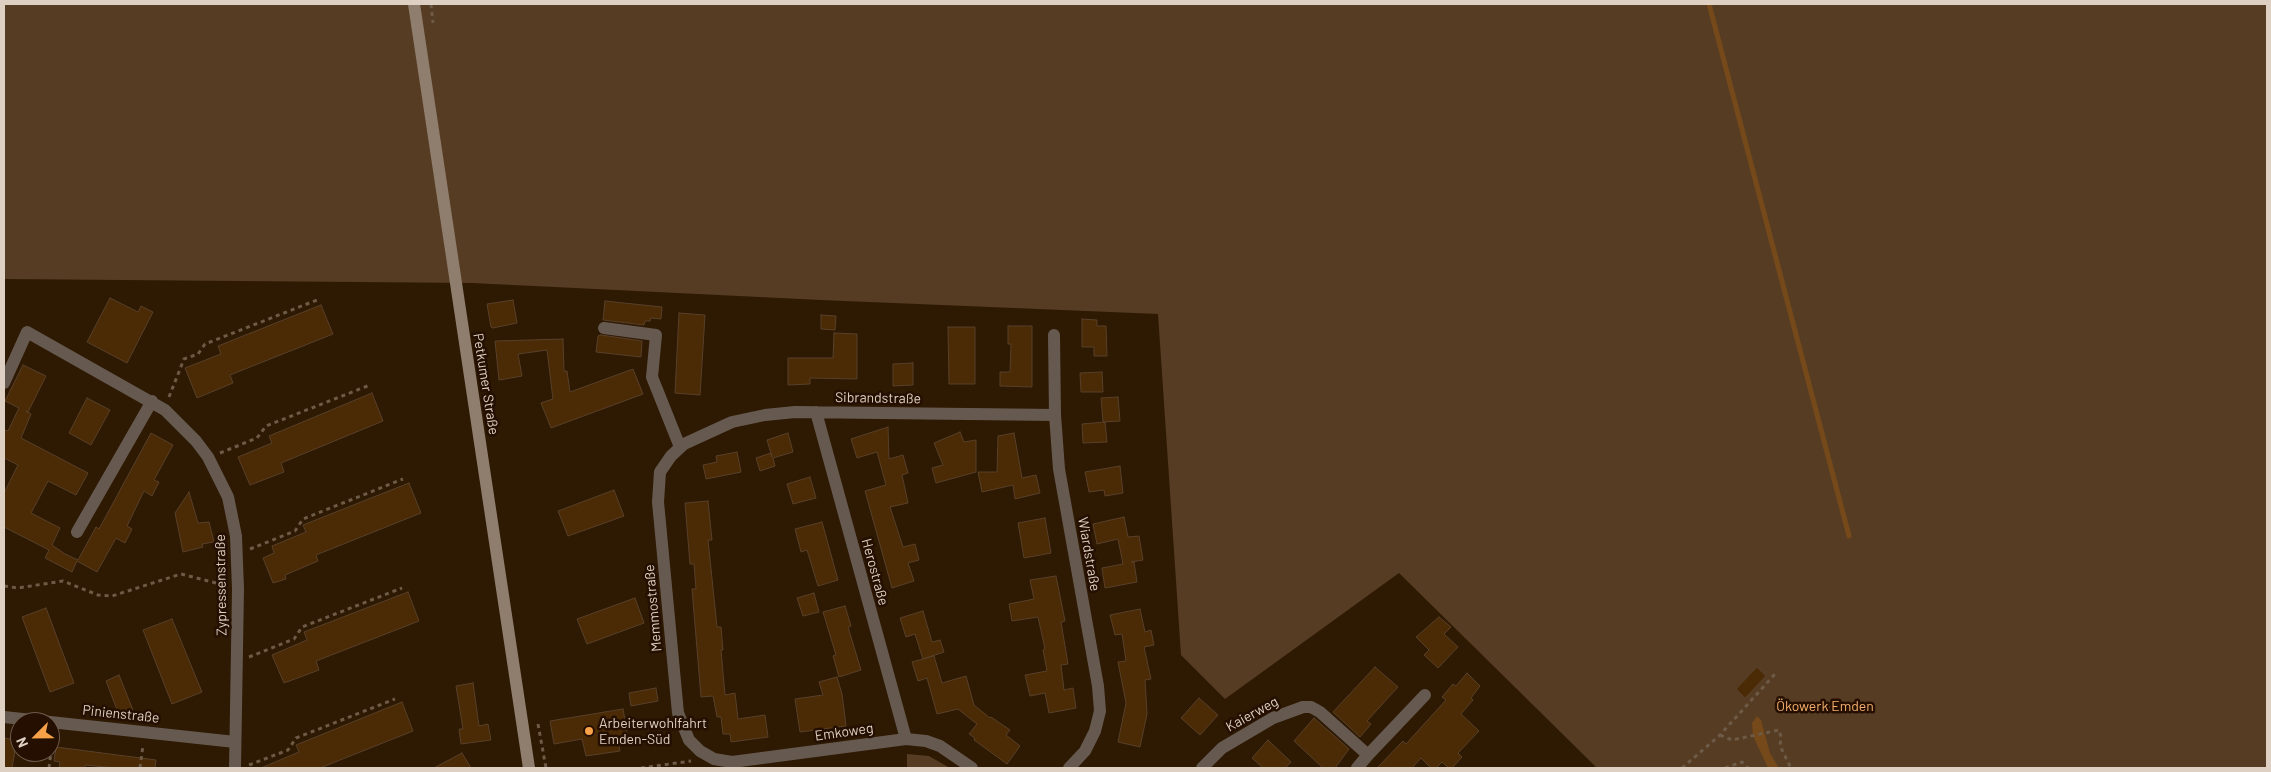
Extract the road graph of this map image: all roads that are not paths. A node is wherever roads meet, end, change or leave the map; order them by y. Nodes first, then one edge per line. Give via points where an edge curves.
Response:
1 (414, 4) edge
2 (604, 328) dead end
3 (1054, 335) dead end
4 (4, 382) edge
5 (152, 401) junction
6 (816, 412) junction
7 (1055, 415) junction
8 (705, 434) joint
9 (680, 447) junction
10 (77, 532) dead end
11 (1424, 695) dead end
12 (4, 717) edge
13 (906, 739) junction
14 (235, 742) junction
15 (1368, 755) junction
16 (714, 759) joint
17 (773, 763) edge
18 (235, 768) edge
19 (529, 768) edge
20 (972, 768) edge
21 (1069, 768) edge
22 (1202, 768) edge
23 (1356, 768) edge

1 - 19 main road, Petkumer Straße
2 - 9 street via 656,335 652,377
3 - 7 street, Wiardstraße
4 - 5 street, Zypressenstraße via 27,332
5 - 10 street
5 - 14 street, Zypressenstraße via 196,440 208,457 228,497 233,517 238,554
6 - 7 street, Sibrandstraße
6 - 8 street, Sibrandstraße via 765,415 732,422
6 - 13 street, Herostraße
7 - 21 street, Wiardstraße via 1059,469 1100,711 1085,751
8 - 9 street, Memmostraße
9 - 16 street, Memmostraße via 660,472 658,502 678,713 689,740 700,752
11 - 15 street
12 - 14 street, Pinienstraße
13 - 17 street, Emkoweg
13 - 20 street, Emkoweg via 940,746
14 - 18 street, Zypressenstraße
15 - 22 street, Kaierweg via 1320,712 1303,707 1273,718 1222,748
15 - 23 street
16 - 17 street, Emkoweg

